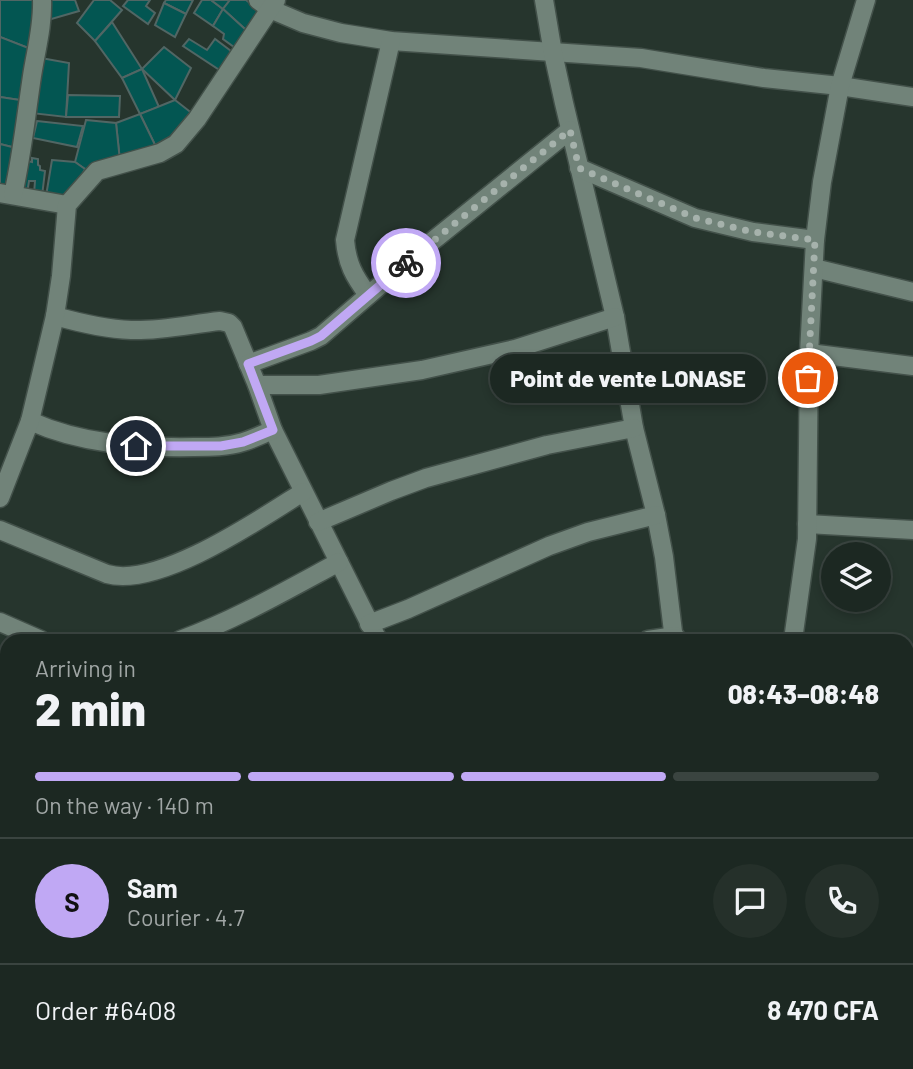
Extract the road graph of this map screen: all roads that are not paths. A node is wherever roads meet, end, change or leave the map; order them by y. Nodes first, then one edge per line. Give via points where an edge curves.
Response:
1 (42, 0) edge
2 (544, 0) edge
3 (866, 0) edge
4 (268, 3) edge
5 (391, 41) junction
6 (553, 53) junction
7 (840, 86) junction
8 (913, 97) edge
9 (570, 130) junction
10 (579, 168) junction
11 (7, 194) edge
12 (66, 205) junction
13 (815, 240) junction
14 (814, 268) junction
15 (913, 292) edge
16 (368, 295) junction
17 (55, 316) junction
18 (615, 317) junction
19 (808, 353) junction
20 (248, 364) junction
21 (913, 366) edge
22 (257, 385) junction
23 (30, 421) junction
24 (634, 428) junction
25 (273, 430) junction
26 (303, 492) junction
27 (0, 498) edge
28 (656, 515) junction
29 (318, 522) junction
30 (807, 524) junction
31 (0, 530) edge
32 (913, 530) edge
33 (339, 562) junction
34 (0, 622) edge
35 (369, 624) junction
36 (27, 634) edge
37 (196, 634) edge
38 (375, 634) edge
39 (674, 634) edge
40 (794, 634) edge

1 - 11 street via 42,30 21,157
2 - 6 street
3 - 7 street
4 - 5 street via 286,17 316,27
4 - 12 street via 176,144 97,171
5 - 6 street
5 - 16 street via 345,240 349,265
6 - 7 street via 641,58
6 - 9 street
7 - 8 street
7 - 13 street
9 - 10 street
9 - 16 street
10 - 13 street via 695,218
10 - 18 street
11 - 12 street
12 - 17 street
13 - 14 street
14 - 15 street
14 - 19 street
16 - 20 street via 321,336
17 - 20 street via 131,330 225,321 233,327
17 - 23 street
18 - 22 street via 515,349 422,370 319,385
18 - 24 street
19 - 21 street
19 - 30 street
20 - 22 street
22 - 25 street
23 - 25 street via 76,438 149,447 221,446
23 - 27 street
24 - 28 street
24 - 29 street via 547,445 426,478
25 - 26 street
26 - 29 street
26 - 31 street via 228,540 168,566 127,577 107,574
28 - 35 street via 549,545
28 - 39 street
29 - 33 street
30 - 32 street
30 - 40 street
33 - 35 street
33 - 37 street
34 - 36 street
35 - 38 street

